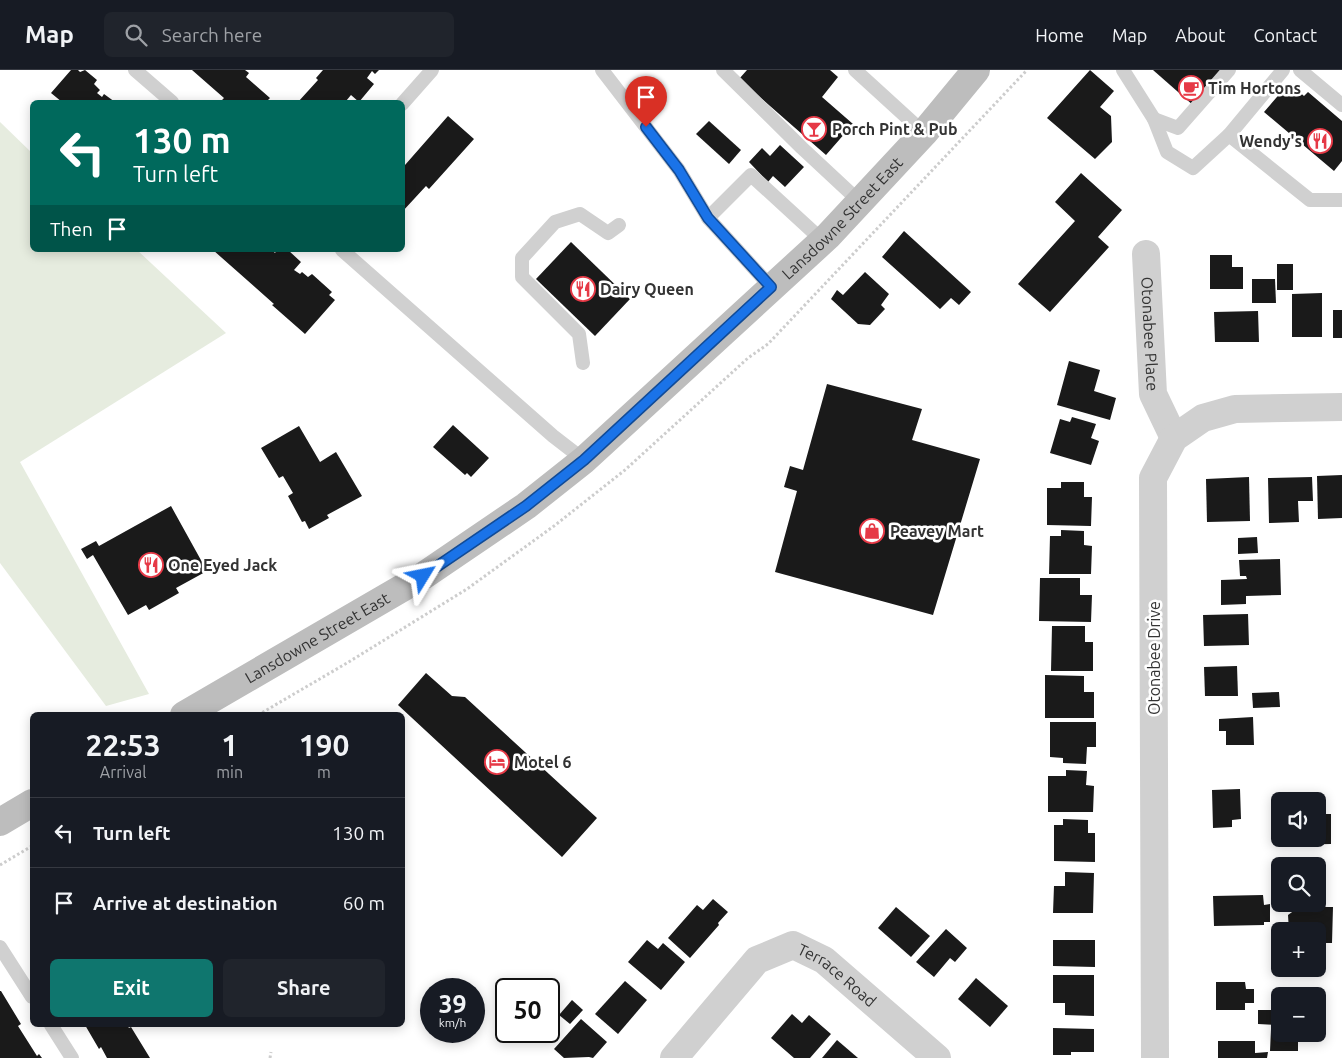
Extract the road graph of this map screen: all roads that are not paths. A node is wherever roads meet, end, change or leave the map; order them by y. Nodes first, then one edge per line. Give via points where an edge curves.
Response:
1 (135, 70) edge
2 (432, 70) edge
3 (602, 70) edge
4 (723, 70) edge
5 (855, 70) edge
6 (976, 70) edge
7 (1122, 70) edge
8 (1229, 70) edge
9 (1283, 70) edge
10 (1300, 70) edge
11 (170, 100) edge
12 (405, 101) edge
13 (1342, 105) edge
14 (1154, 119) junction
15 (924, 133) junction
16 (1229, 134) junction
17 (1342, 200) edge
18 (860, 202) junction
19 (708, 218) junction
20 (619, 225) dead end
21 (823, 241) junction
22 (344, 252) edge
23 (1146, 254) dead end
24 (771, 287) junction
25 (583, 363) dead end
26 (1342, 407) edge
27 (1174, 438) junction
28 (584, 460) junction
29 (189, 712) edge
30 (30, 804) edge
31 (0, 822) edge
32 (0, 947) edge
33 (30, 994) edge
34 (52, 1027) edge
35 (72, 1058) edge
36 (674, 1058) edge
37 (937, 1058) edge
38 (1155, 1058) edge

1 - 11 lane
2 - 12 lane
3 - 19 lane via 679,170
4 - 18 lane
5 - 15 lane
6 - 15 main road, Lansdowne Street East
7 - 14 lane
8 - 14 lane via 1178,128
9 - 16 lane
10 - 13 lane
14 - 16 lane via 1167,152 1193,168
15 - 18 main road, Lansdowne Street East
16 - 17 lane via 1310,200
18 - 21 main road, Lansdowne Street East
19 - 21 lane via 751,175
19 - 24 lane
20 - 25 lane via 608,233 580,214 555,222 522,258 522,276 579,334
21 - 24 main road, Lansdowne Street East
22 - 28 lane
23 - 27 street, Otonabee Place via 1154,394
24 - 28 main road, Lansdowne Street East
26 - 27 street, Otonabee Drive via 1235,409 1203,418
27 - 38 street, Otonabee Drive via 1153,478
28 - 29 main road, Lansdowne Street East via 526,506 423,576
30 - 31 main road
32 - 33 lane
34 - 35 lane
36 - 37 street, Terrace Road via 757,960 793,945 824,960

